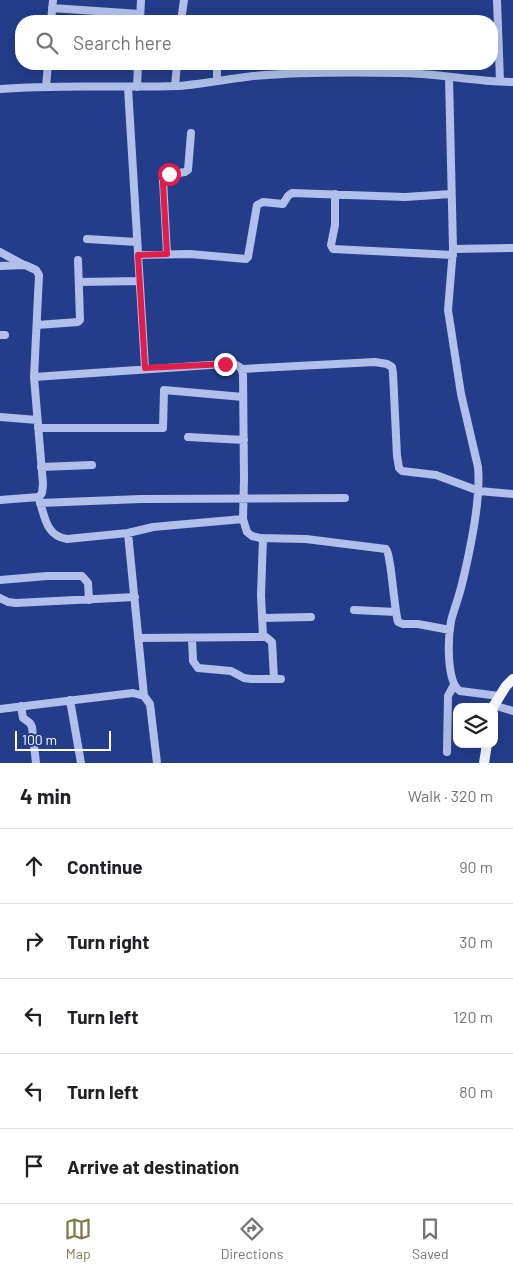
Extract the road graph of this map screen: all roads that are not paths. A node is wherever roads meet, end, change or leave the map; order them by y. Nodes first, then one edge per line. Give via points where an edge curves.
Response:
1 (141, 0) edge
2 (184, 0) edge
3 (497, 0) edge
4 (53, 4) edge
5 (121, 15) edge
6 (140, 15) edge
7 (182, 15) edge
8 (498, 15) edge
9 (498, 27) edge
10 (47, 70) edge
11 (138, 70) edge
12 (176, 70) edge
13 (218, 70) edge
14 (449, 77) junction
15 (217, 81) junction
16 (500, 81) junction
17 (513, 82) edge
18 (175, 86) junction
19 (46, 87) junction
20 (137, 87) junction
21 (128, 88) junction
22 (0, 90) edge
23 (191, 133) dead end
24 (335, 194) junction
25 (451, 194) junction
26 (87, 239) dead end
27 (137, 242) junction
28 (513, 248) edge
29 (0, 252) edge
30 (453, 252) junction
31 (167, 254) junction
32 (138, 255) junction
33 (78, 260) dead end
34 (25, 265) junction
35 (0, 266) edge
36 (139, 281) junction
37 (79, 282) junction
38 (36, 325) junction
39 (145, 368) junction
40 (242, 370) junction
41 (34, 377) junction
42 (243, 397) junction
43 (0, 418) edge
44 (38, 424) junction
45 (188, 437) dead end
46 (244, 440) junction
47 (92, 465) dead end
48 (41, 468) junction
49 (479, 491) junction
50 (513, 494) edge
51 (345, 498) dead end
52 (243, 499) junction
53 (0, 500) edge
54 (40, 500) junction
55 (243, 519) junction
56 (128, 533) junction
57 (263, 538) junction
58 (0, 580) edge
59 (135, 597) junction
60 (0, 598) edge
61 (89, 600) junction
62 (354, 610) dead end
63 (396, 612) junction
64 (311, 617) dead end
65 (262, 618) junction
66 (450, 630) junction
67 (264, 637) junction
68 (138, 638) junction
69 (192, 638) junction
70 (513, 679) edge
71 (454, 685) junction
72 (144, 696) junction
73 (499, 696) junction
74 (70, 700) junction
75 (495, 703) edge
76 (21, 706) junction
77 (498, 707) edge
78 (0, 709) edge
79 (513, 711) edge
80 (486, 748) edge
81 (448, 752) dead end
82 (36, 763) edge
83 (81, 763) edge
84 (157, 763) edge
85 (484, 763) edge

1 - 6 street
2 - 7 street
3 - 8 street
4 - 5 street
9 - 16 street
10 - 19 street
11 - 20 street
12 - 18 street
13 - 15 street
14 - 15 street via 424,73 297,74
14 - 16 street
14 - 25 street
15 - 18 street
16 - 17 street
18 - 20 street
19 - 21 street
19 - 22 street
20 - 21 street
21 - 27 street
23 - 31 street via 188,170 166,175 163,179
24 - 25 street via 405,197
24 - 30 street via 335,225 330,245 333,249
24 - 31 street via 292,193 283,204 259,203 255,209 246,259
25 - 30 street
26 - 27 street
27 - 32 street
28 - 30 street
29 - 34 street
30 - 49 street via 448,310 462,400 478,467
31 - 32 street
32 - 36 street
33 - 37 street
34 - 35 street
34 - 38 street via 39,275
36 - 37 street
36 - 39 street
37 - 38 street via 80,321
38 - 41 street
39 - 40 street via 234,364
39 - 41 street
40 - 42 street
40 - 49 street via 355,362 387,364 394,372 399,468 436,476
41 - 44 street
42 - 44 street via 164,390 163,428
42 - 46 street
43 - 44 street
44 - 48 street
45 - 46 street
46 - 52 street
47 - 48 street
48 - 54 street
49 - 50 street
49 - 66 street
51 - 52 street
52 - 54 street
52 - 55 street
53 - 54 street
54 - 56 street via 49,529 58,538
55 - 56 street via 153,527
55 - 57 street via 247,532
56 - 59 street
57 - 63 street via 306,539 386,549
57 - 65 street
58 - 61 street via 82,576 88,582
59 - 61 street
59 - 68 street
60 - 61 street via 16,603
62 - 63 street
63 - 66 street via 400,624
64 - 65 street
65 - 67 street
66 - 71 street via 450,665
67 - 69 street
67 - 69 street via 272,642 277,679 251,679 231,671 198,668 193,661
68 - 69 street
68 - 72 street
70 - 73 main road
71 - 73 street via 466,693
71 - 81 street via 448,696
72 - 74 street via 133,693
72 - 84 street via 150,704
73 - 75 main road
74 - 76 street
74 - 83 street
76 - 78 street
76 - 82 street via 23,718 32,727
77 - 79 street
80 - 85 main road

